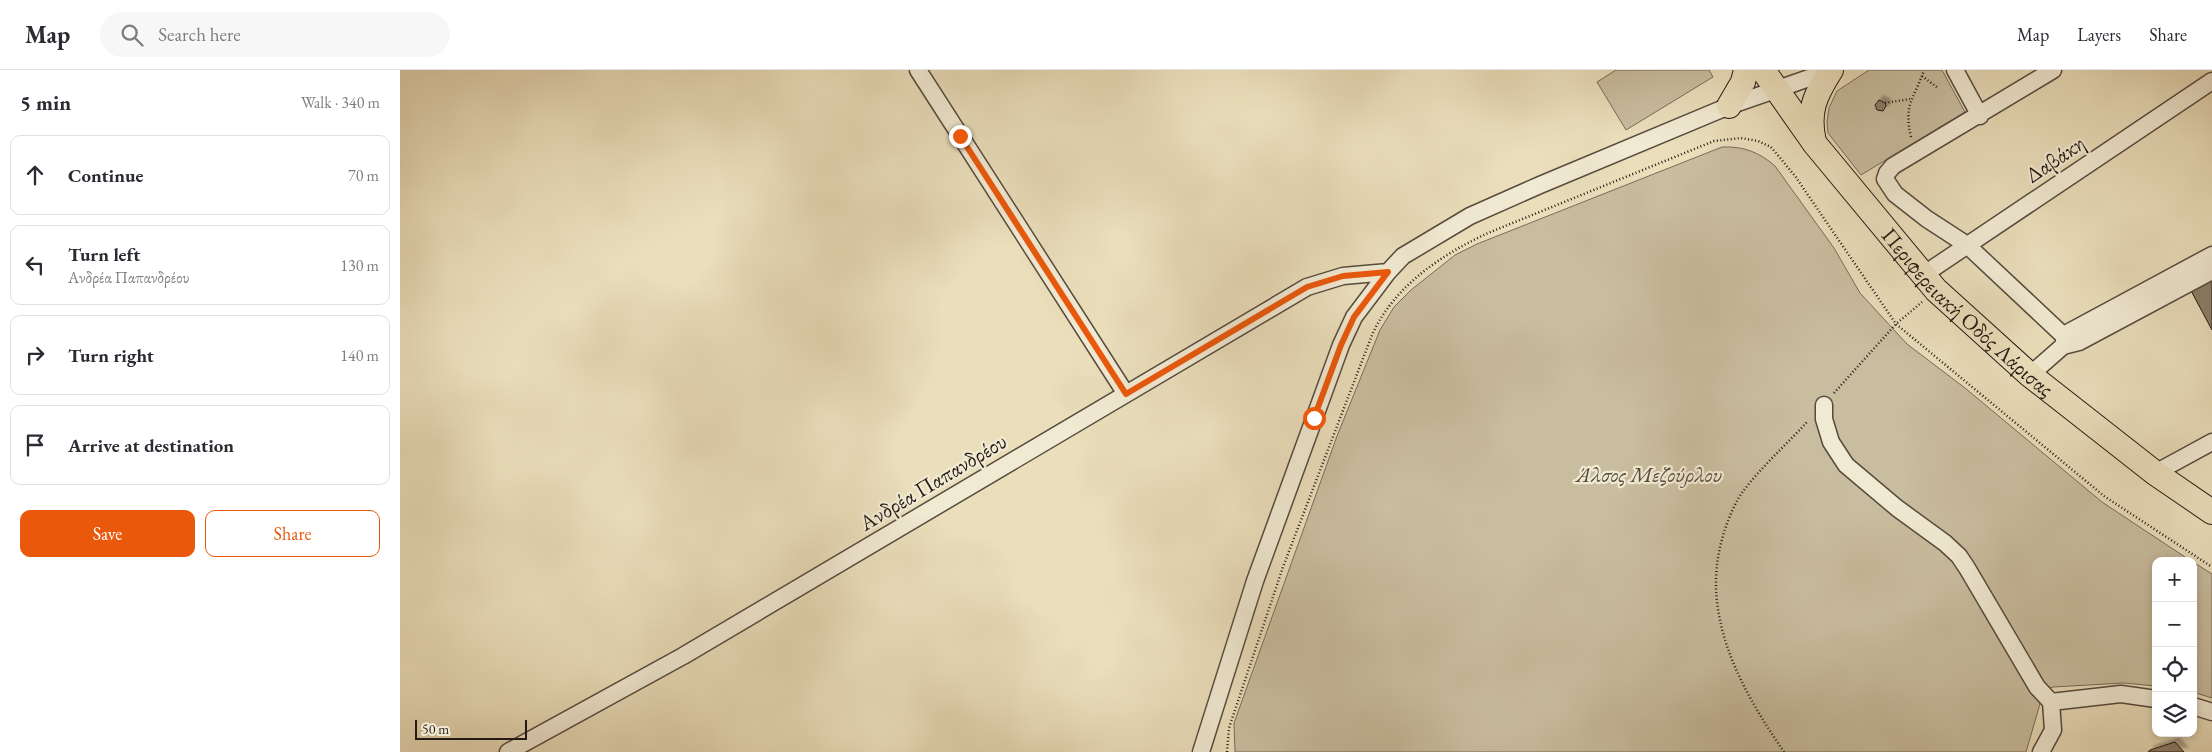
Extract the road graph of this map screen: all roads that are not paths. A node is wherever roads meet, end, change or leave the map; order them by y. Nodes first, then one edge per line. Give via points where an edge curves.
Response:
1 (918, 70) edge
2 (1746, 70) edge
3 (1763, 70) edge
4 (1832, 70) edge
5 (1955, 70) edge
6 (2053, 70) edge
7 (2212, 81) edge
8 (1778, 90) junction
9 (1730, 106) junction
10 (1980, 116) junction
11 (1815, 144) junction
12 (1967, 245) junction
13 (2212, 255) edge
14 (1388, 272) junction
15 (2212, 272) edge
16 (1924, 275) junction
17 (2064, 341) junction
18 (2030, 375) junction
19 (1126, 394) junction
20 (1824, 405) dead end
21 (2212, 442) edge
22 (2155, 473) junction
23 (2212, 512) edge
24 (2152, 698) edge
25 (2051, 702) junction
26 (2197, 707) edge
27 (2212, 712) edge
28 (2053, 730) junction
29 (1205, 748) edge
30 (508, 752) edge
31 (2041, 752) edge
32 (2054, 752) edge

1 - 19 street
2 - 9 highway
3 - 8 highway, Περιφερειακή Οδός Λάρισας
4 - 8 street
4 - 11 highway via 1812,106 1810,126
5 - 10 street
6 - 10 street
7 - 12 street, Δαβάκη
8 - 9 street
8 - 11 highway, Περιφερειακή Οδός Λάρισας
9 - 14 street via 1470,216 1403,256
10 - 12 street via 1892,166 1885,179 1895,194 1926,219
11 - 16 highway, Περιφερειακή Οδός Λάρισας
12 - 16 street, Δαβάκη
12 - 17 street
13 - 17 street via 2069,332
14 - 19 street, Ανδρέα Παπανδρέου via 1343,276 1307,287
14 - 29 street via 1358,311 1341,345 1255,581
15 - 17 street via 2079,342
16 - 18 highway, Περιφερειακή Οδός Λάρισας via 1936,290
17 - 18 street
18 - 22 highway, Περιφερειακή Οδός Λάρισας
19 - 30 street, Ανδρέα Παπανδρέου via 683,656
20 - 25 street via 1827,432 1835,452 1873,489 1959,556 2037,686
21 - 22 street
22 - 23 highway, Περιφερειακή Οδός Λάρισας
24 - 25 street via 2121,694
25 - 28 street
26 - 27 street
28 - 31 street
28 - 32 street

